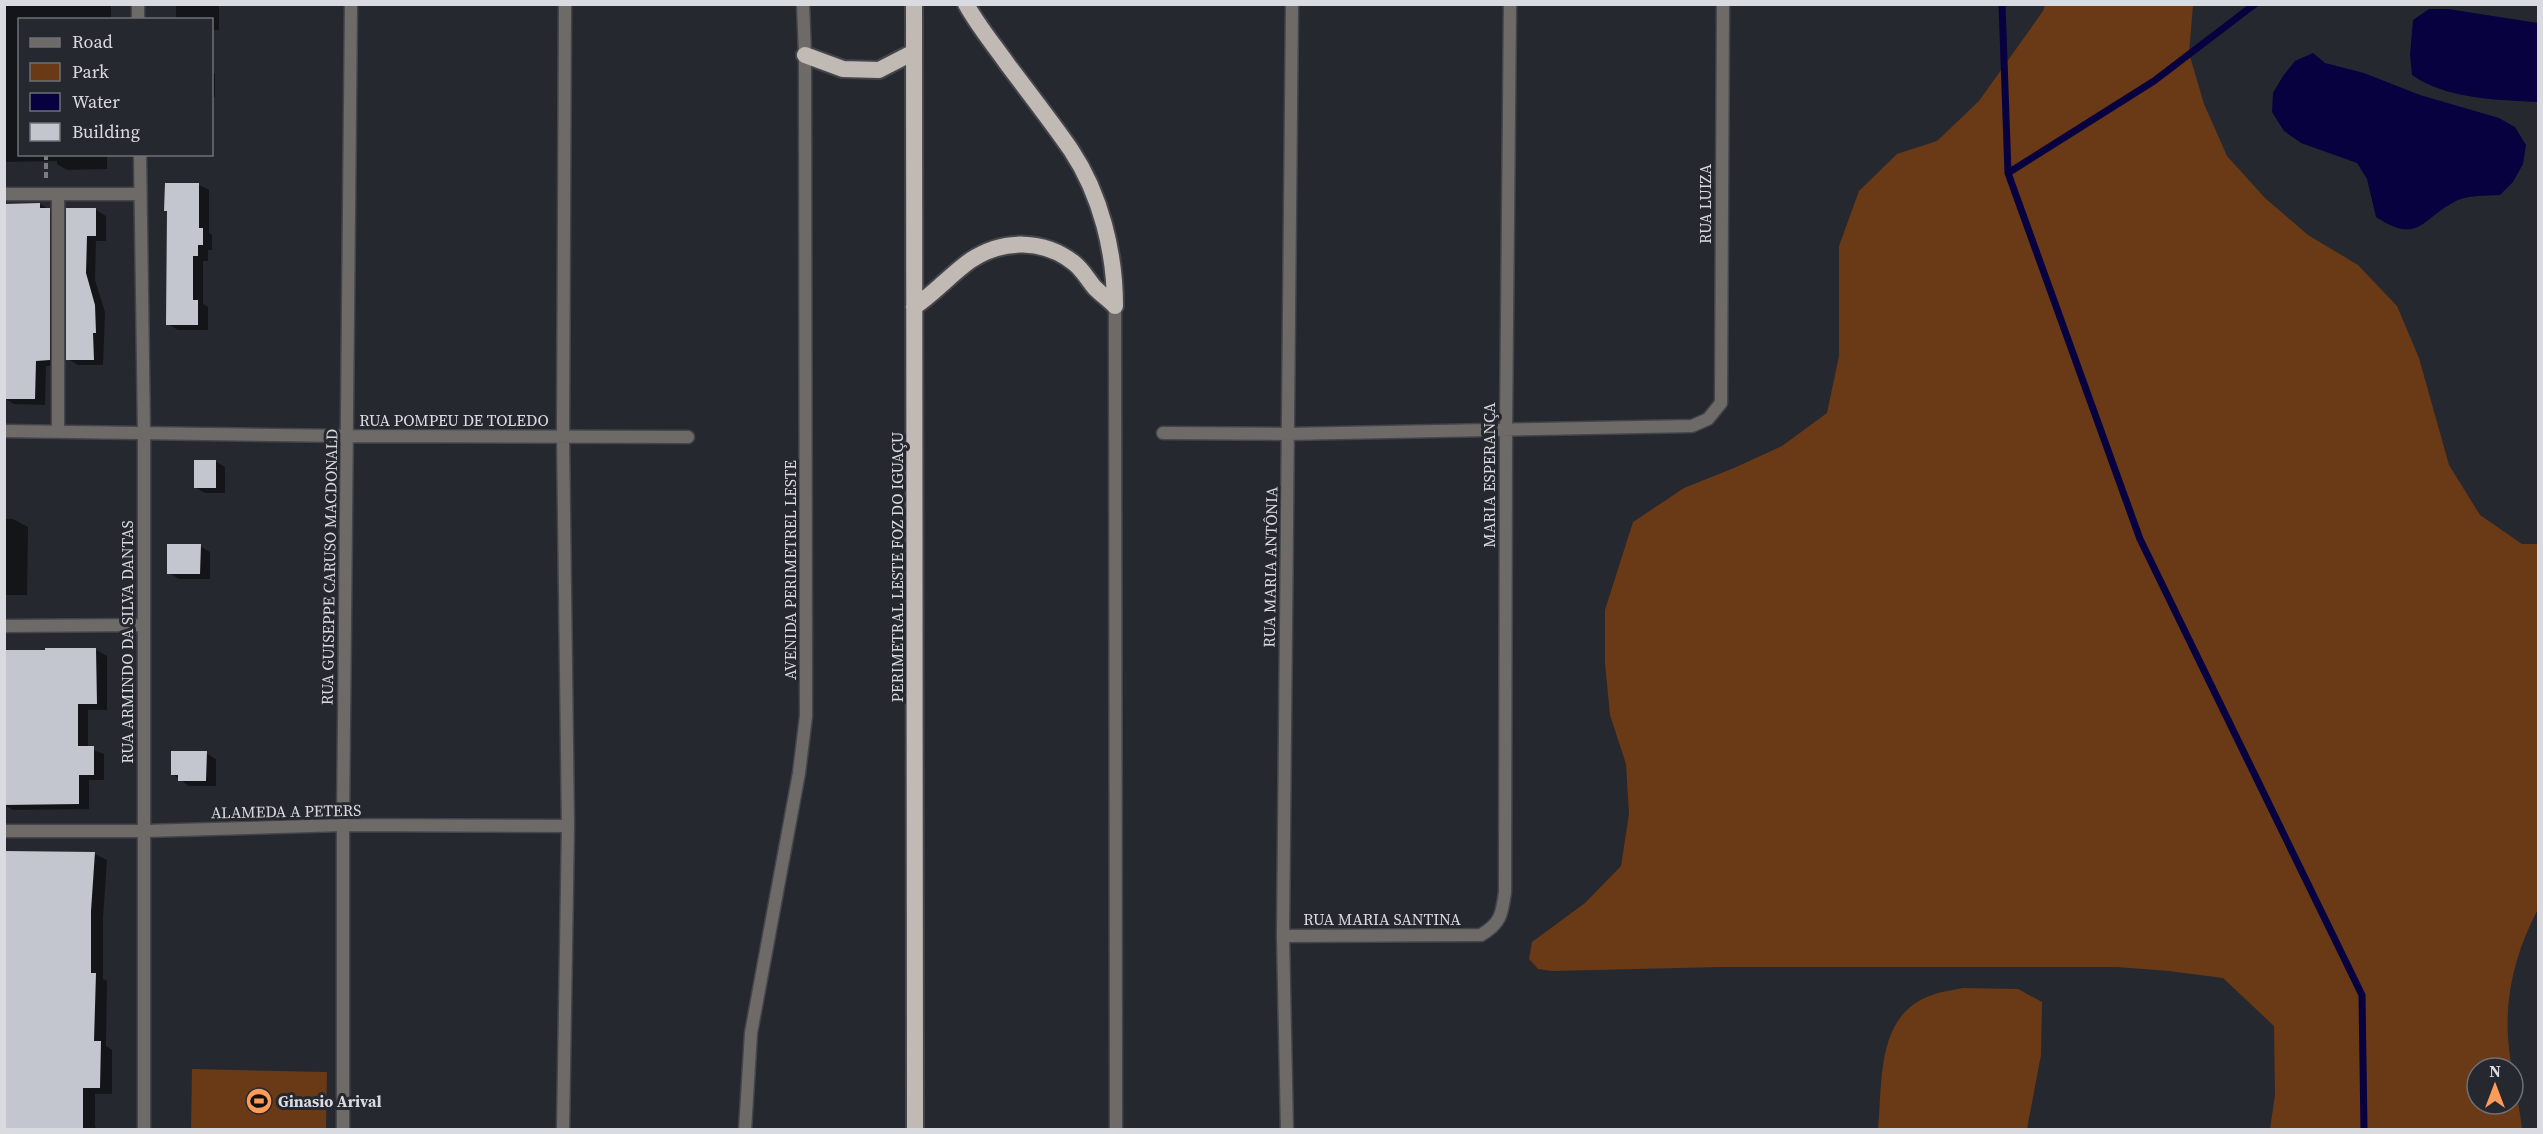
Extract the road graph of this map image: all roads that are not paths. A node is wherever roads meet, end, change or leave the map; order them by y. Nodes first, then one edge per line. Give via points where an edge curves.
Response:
1 (351, 4) edge
2 (566, 4) edge
3 (803, 4) edge
4 (914, 4) edge
5 (966, 4) edge
6 (1292, 4) edge
7 (1510, 4) edge
8 (1723, 4) edge
9 (914, 52) junction
10 (805, 55) junction
11 (140, 156) edge
12 (4, 194) edge
13 (52, 194) junction
14 (140, 194) junction
15 (1115, 306) junction
16 (914, 307) junction
17 (1506, 429) junction
18 (4, 431) edge
19 (58, 432) junction
20 (144, 432) junction
21 (1163, 433) dead end
22 (1288, 434) junction
23 (347, 436) junction
24 (563, 436) junction
25 (688, 437) dead end
26 (143, 625) junction
27 (4, 626) edge
28 (343, 825) junction
29 (568, 826) junction
30 (4, 831) edge
31 (145, 831) junction
32 (1481, 935) joint
33 (1283, 936) junction
34 (144, 1130) edge
35 (343, 1130) edge
36 (563, 1130) edge
37 (745, 1130) edge
38 (915, 1130) edge
39 (1116, 1130) edge
40 (1287, 1130) edge

1 - 23 street, RUA GUISEPPE CARUSO MACDONALD
2 - 24 street
3 - 10 street, AVENIDA PERIMETREL LESTE
4 - 9 highway, PERIMETRAL LESTE FOZ DO IGUAÇU
5 - 15 highway via 1072,151 1086,179 1112,258
6 - 22 street, RUA MARIA ANTÔNIA
7 - 17 street, MARIA ESPERANÇA
8 - 17 street, RUA LUIZA via 1721,403 1708,419 1692,426
9 - 10 highway via 879,70 843,69
9 - 16 highway, PERIMETRAL LESTE FOZ DO IGUAÇU
10 - 37 street, AVENIDA PERIMETREL LESTE via 806,716 751,1033
11 - 14 street, RUA ARMINDO DA SILVA DANTAS
12 - 13 street
13 - 14 street
13 - 19 street
14 - 20 street, RUA ARMINDO DA SILVA DANTAS
15 - 16 highway via 1065,256 1024,244 981,254
15 - 39 street
16 - 38 highway, PERIMETRAL LESTE FOZ DO IGUAÇU
17 - 22 street
17 - 32 street, MARIA ESPERANÇA via 1505,892 1502,914
18 - 19 street, RUA POMPEU DE TOLEDO
19 - 20 street, RUA POMPEU DE TOLEDO
20 - 23 street, RUA POMPEU DE TOLEDO
20 - 26 street, RUA ARMINDO DA SILVA DANTAS
21 - 22 street
22 - 33 street, RUA MARIA ANTÔNIA
23 - 24 street, RUA POMPEU DE TOLEDO
23 - 28 street, RUA GUISEPPE CARUSO MACDONALD
24 - 25 street, RUA POMPEU DE TOLEDO
24 - 29 street
26 - 27 street
26 - 31 street, RUA ARMINDO DA SILVA DANTAS
28 - 29 street, ALAMEDA A PETERS
28 - 31 street, ALAMEDA A PETERS
28 - 35 street, RUA GUISEPPE CARUSO MACDONALD
29 - 36 street
30 - 31 street, ALAMEDA A PETERS
31 - 34 street, RUA ARMINDO DA SILVA DANTAS
32 - 33 street, RUA MARIA SANTINA
33 - 40 street, RUA MARIA ANTÔNIA

